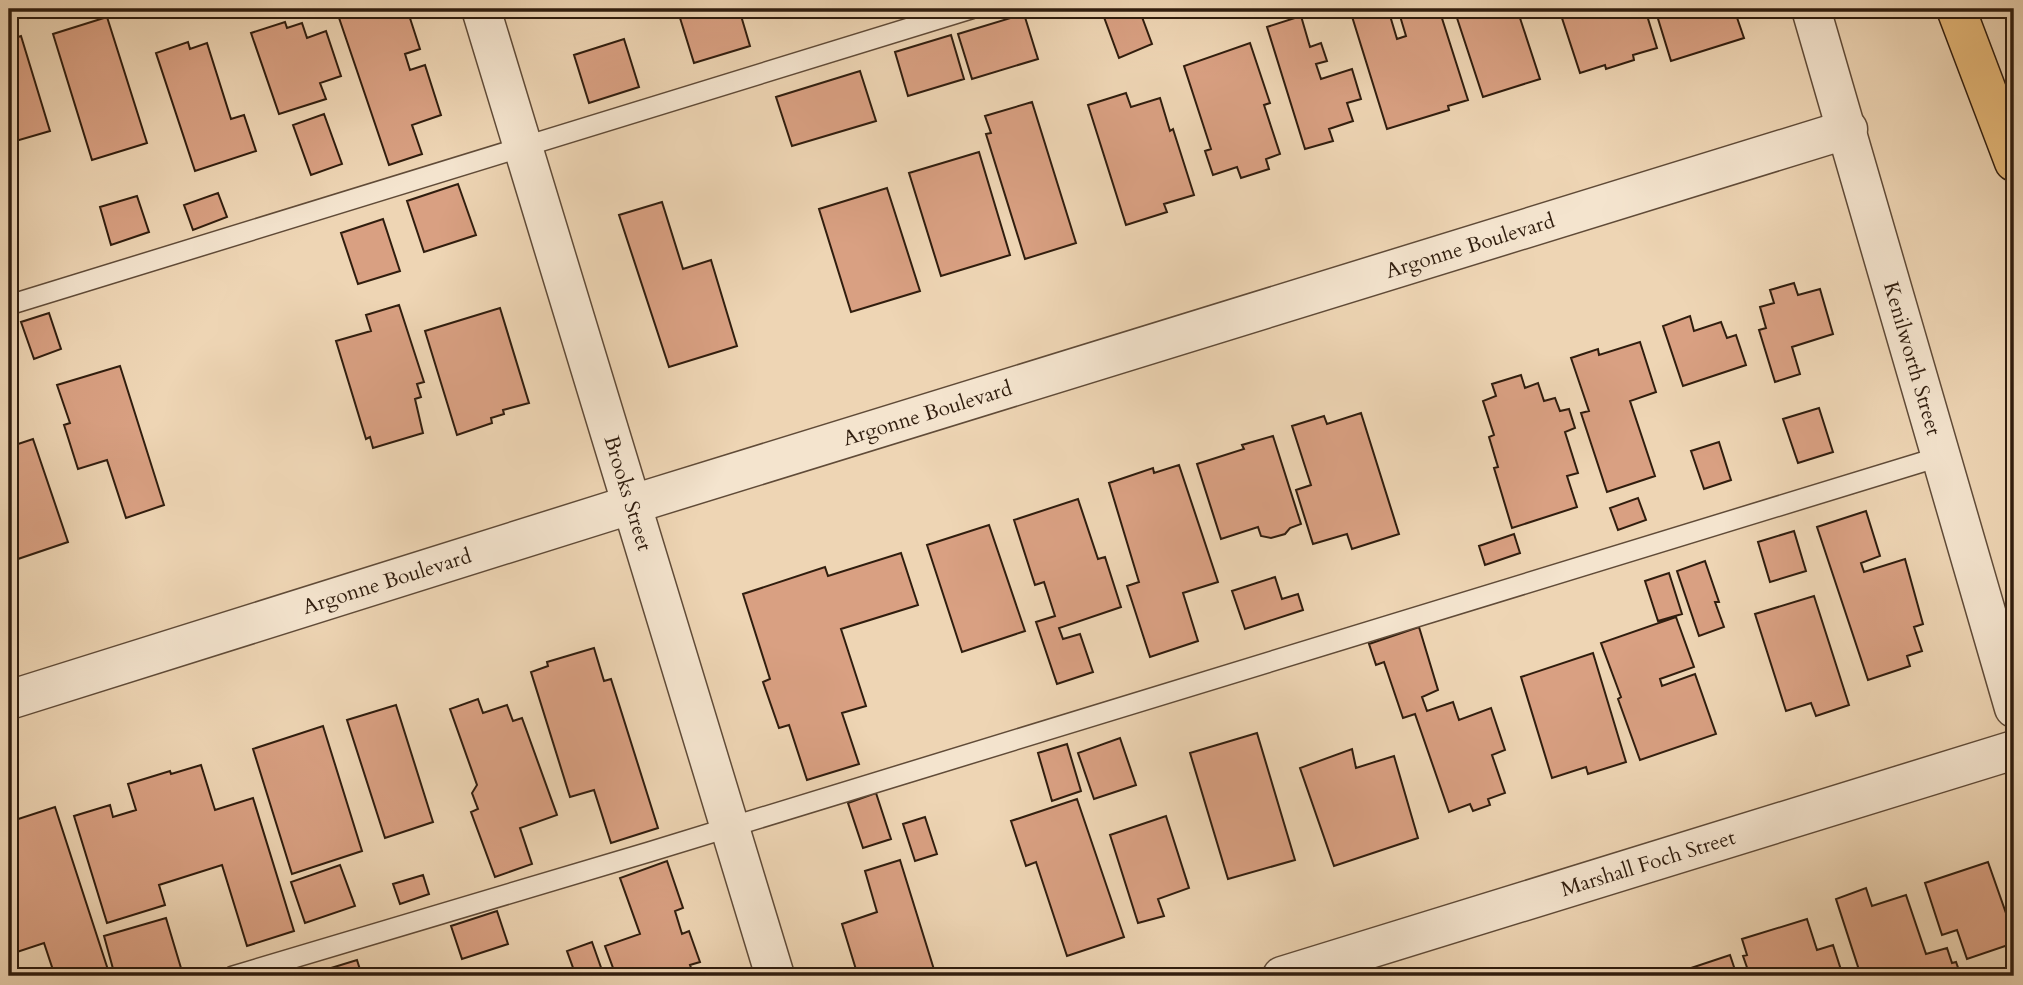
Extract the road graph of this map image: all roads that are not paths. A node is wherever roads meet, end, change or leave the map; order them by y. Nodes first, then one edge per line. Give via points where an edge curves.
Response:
1 (481, 9) edge
2 (971, 9) edge
3 (1811, 9) edge
4 (1956, 9) edge
5 (1848, 129) junction
6 (523, 147) junction
7 (2014, 162) edge
8 (9, 305) edge
9 (1942, 456) junction
10 (633, 505) junction
11 (9, 700) edge
12 (2014, 708) edge
13 (2014, 750) edge
14 (729, 826) junction
15 (233, 976) edge
16 (775, 976) edge
17 (1282, 976) edge

1 - 6 street, Brooks Street
2 - 6 lane
3 - 5 street, Kenilworth Street
4 - 7 highway
5 - 9 street, Kenilworth Street
5 - 10 street, Argonne Boulevard
6 - 8 lane
6 - 10 street, Brooks Street
9 - 12 street, Kenilworth Street
9 - 14 lane
10 - 11 street, Argonne Boulevard
10 - 14 street, Brooks Street
13 - 17 street, Marshall Foch Street
14 - 15 lane
14 - 16 street, Brooks Street

